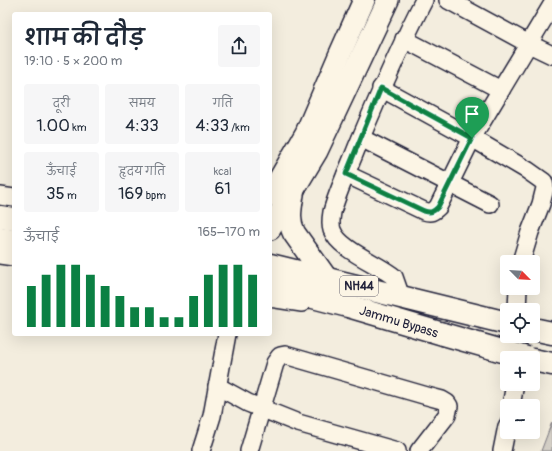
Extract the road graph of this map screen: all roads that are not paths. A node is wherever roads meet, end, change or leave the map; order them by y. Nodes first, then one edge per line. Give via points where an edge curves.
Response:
1 (364, 0) edge
2 (388, 0) edge
3 (424, 0) edge
4 (448, 0) edge
5 (552, 5) edge
6 (404, 39) junction
7 (529, 44) junction
8 (552, 55) edge
9 (381, 88) junction
10 (501, 90) junction
11 (361, 138) junction
12 (472, 138) junction
13 (346, 174) junction
14 (450, 182) junction
15 (277, 190) edge
16 (0, 196) edge
17 (12, 198) edge
18 (490, 204) dead end
19 (0, 217) edge
20 (272, 218) edge
21 (12, 219) edge
22 (0, 239) edge
23 (12, 241) edge
24 (0, 255) edge
25 (523, 255) edge
26 (12, 256) edge
27 (272, 265) edge
28 (326, 278) junction
29 (272, 287) edge
30 (400, 297) junction
31 (272, 298) edge
32 (348, 306) junction
33 (500, 321) edge
34 (540, 330) edge
35 (552, 333) edge
36 (226, 336) edge
37 (503, 351) edge
38 (217, 386) junction
39 (261, 409) junction
40 (504, 439) edge
41 (201, 451) edge
42 (248, 451) edge
43 (397, 451) edge
44 (419, 451) edge
45 (502, 451) edge

1 - 15 main road via 306,133
2 - 15 main road via 329,128
3 - 6 street
4 - 7 street
5 - 7 street
6 - 9 street
6 - 10 street
7 - 8 street
7 - 10 street
9 - 11 street
9 - 12 street
10 - 12 street
11 - 13 street
11 - 14 street
12 - 14 street
12 - 25 street via 527,170 545,184 541,204
13 - 14 street via 430,212 438,207
13 - 30 street via 332,212 332,231 351,250 394,277
14 - 18 street
15 - 20 main road
15 - 28 highway via 290,215 290,225 294,233
16 - 17 street
19 - 21 highway
22 - 23 highway
24 - 26 street
27 - 28 highway, Jammu Bypass / NH44
28 - 30 highway, Jammu Bypass / NH44
29 - 32 highway, Jammu Bypass / NH44
30 - 33 highway, Jammu Bypass / NH44
31 - 32 street via 313,305
32 - 37 highway, Jammu Bypass / NH44, bridge
34 - 35 highway
36 - 38 street
38 - 39 street
38 - 41 street via 212,416
39 - 42 street
39 - 43 street via 298,423
39 - 44 street via 277,358 285,356 314,363 447,403 447,415
40 - 45 street

